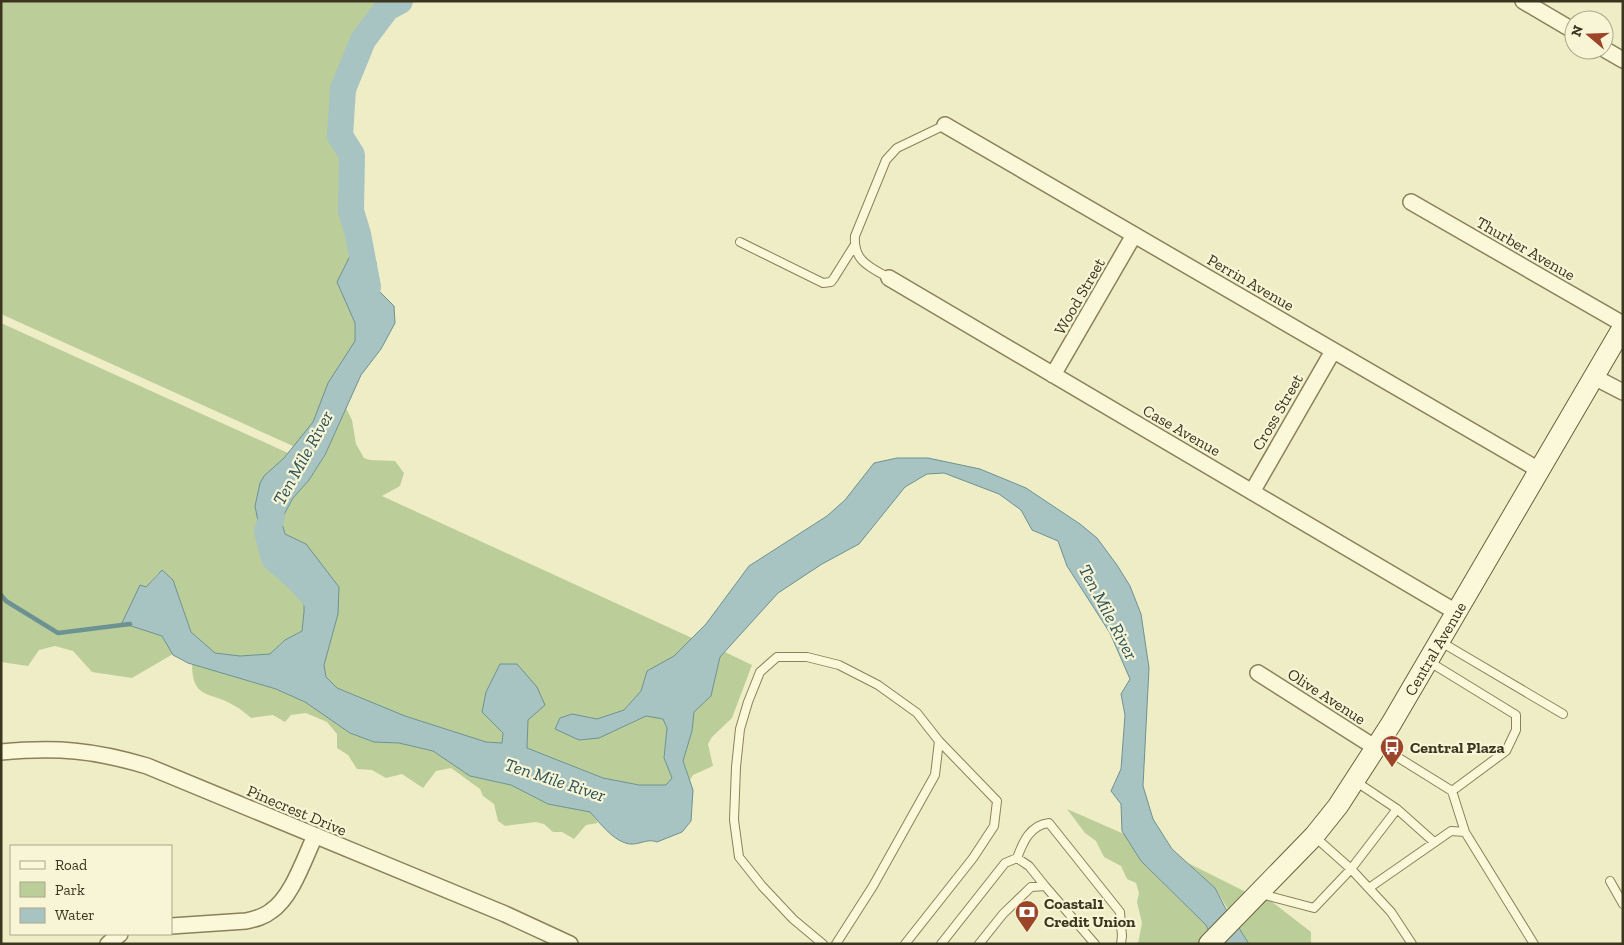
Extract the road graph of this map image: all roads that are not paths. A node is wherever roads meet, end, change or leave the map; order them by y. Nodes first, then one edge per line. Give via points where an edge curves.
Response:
1 (1523, 1) edge
2 (1564, 26) edge
3 (945, 125) joint
4 (1411, 202) dead end
5 (1134, 235) junction
6 (740, 242) dead end
7 (854, 246) junction
8 (889, 278) joint
9 (1623, 326) edge
10 (1333, 350) junction
11 (1054, 375) junction
12 (1594, 377) junction
13 (1623, 392) edge
14 (1539, 470) junction
15 (1252, 492) junction
16 (1456, 612) junction
17 (1439, 640) junction
18 (1428, 661) junction
19 (1258, 673) dead end
20 (1563, 714) dead end
21 (939, 741) junction
22 (1377, 747) junction
23 (1, 752) edge
24 (1355, 781) junction
25 (1452, 791) junction
26 (1396, 809) junction
27 (1465, 832) junction
28 (315, 836) junction
29 (1314, 836) junction
30 (1434, 842) junction
31 (1017, 858) junction
32 (1351, 869) junction
33 (1610, 881) dead end
34 (1045, 886) junction
35 (1369, 888) junction
36 (1252, 900) junction
37 (1623, 904) edge
38 (172, 926) edge
39 (119, 935) edge
40 (565, 943) edge
41 (108, 944) edge
42 (823, 944) edge
43 (836, 944) edge
44 (905, 944) edge
45 (941, 944) edge
46 (979, 944) edge
47 (1095, 944) edge
48 (1121, 944) edge
49 (1208, 944) edge
50 (1412, 944) edge
51 (1534, 944) edge

1 - 2 street
3 - 5 street, Perrin Avenue
3 - 7 lane via 891,153 855,236
4 - 9 street, Thurber Avenue
5 - 10 street, Perrin Avenue
5 - 11 street, Wood Street
6 - 7 lane via 823,283 831,282
7 - 8 lane via 858,257
8 - 11 street, Case Avenue
9 - 12 main road, Central Avenue
10 - 14 street, Perrin Avenue
10 - 15 street, Cross Street
11 - 15 street, Case Avenue
12 - 13 street
12 - 14 main road, Central Avenue
14 - 16 main road, Central Avenue
15 - 16 street, Case Avenue
16 - 17 main road, Central Avenue
17 - 18 main road, Central Avenue
17 - 20 lane
18 - 22 main road, Central Avenue
18 - 25 lane via 1516,715 1516,730 1506,750
19 - 22 street, Olive Avenue
21 - 42 lane via 918,713 878,685 839,665 807,657 777,657 760,672 740,729 734,820 739,857 793,919
21 - 43 lane via 936,774
21 - 44 lane via 996,801 994,826 973,858
22 - 24 main road, Central Avenue
22 - 25 lane
23 - 28 street, Pinecrest Drive via 65,749 116,757 147,766
24 - 26 lane
24 - 29 main road, Central Avenue
25 - 27 lane
26 - 30 lane
26 - 32 lane
27 - 30 lane via 1451,831
27 - 51 lane
28 - 38 street via 292,886 272,911 246,921
28 - 40 street, Pinecrest Drive via 505,914
29 - 32 lane
29 - 36 main road, Central Avenue
30 - 35 lane
31 - 34 lane via 1029,866
31 - 45 lane via 1005,863
31 - 48 lane via 1023,840 1040,824 1049,823 1120,912
32 - 35 lane
32 - 36 lane via 1314,908
33 - 37 lane
34 - 46 lane via 1031,887
34 - 47 lane
35 - 50 lane via 1392,912
36 - 49 main road, Central Avenue
39 - 41 street

